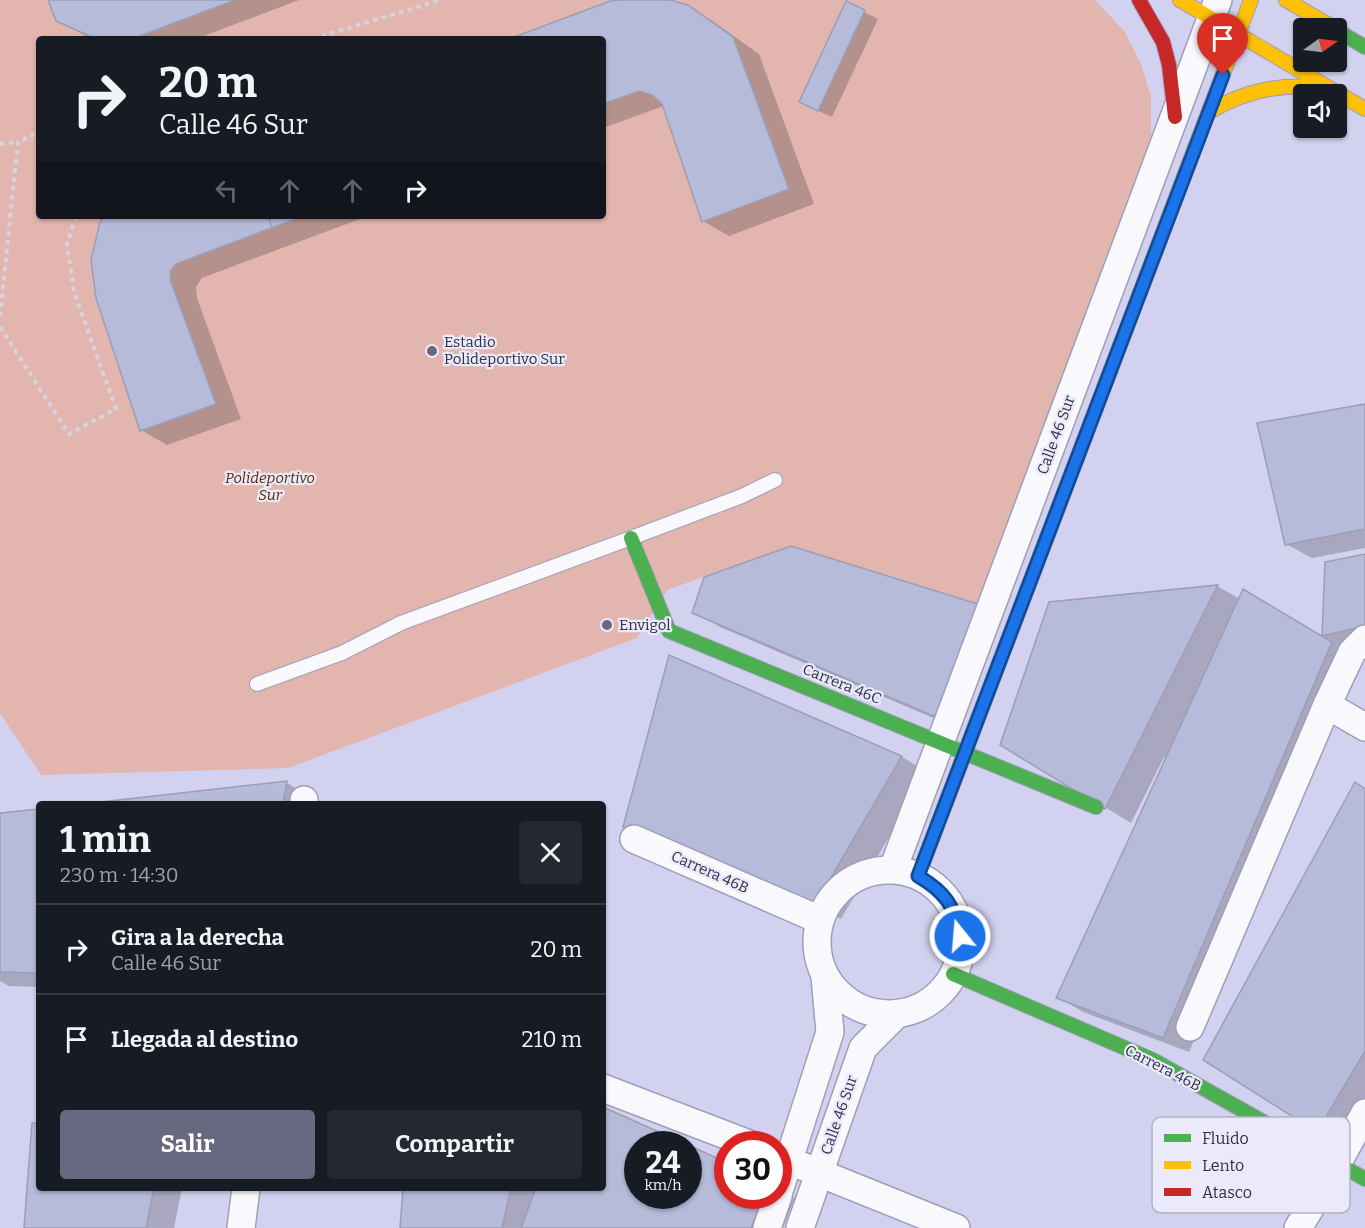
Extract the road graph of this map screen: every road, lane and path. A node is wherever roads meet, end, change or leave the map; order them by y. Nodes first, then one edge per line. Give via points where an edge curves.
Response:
1 (440, 0) edge
2 (1139, 0) edge
3 (1180, 0) edge
4 (1251, 0) edge
5 (1286, 0) edge
6 (1215, 9) edge
7 (1316, 18) edge
8 (1238, 34) junction
9 (323, 36) edge
10 (1347, 36) edge
11 (1365, 47) edge
12 (1323, 84) edge
13 (1293, 86) edge
14 (1347, 98) edge
15 (1365, 109) edge
16 (1209, 112) junction
17 (1174, 117) junction
18 (36, 133) edge
19 (18, 142) junction
20 (0, 144) edge
21 (75, 219) edge
22 (0, 316) edge
23 (0, 327) edge
24 (775, 480) dead end
25 (631, 538) junction
26 (1365, 639) edge
27 (257, 684) dead end
28 (1327, 705) junction
29 (1365, 726) edge
30 (953, 748) junction
31 (1096, 807) dead end
32 (634, 839) dead end
33 (906, 873) junction
34 (820, 920) junction
35 (953, 974) junction
36 (825, 977) junction
37 (897, 1014) junction
38 (1190, 1027) dead end
39 (606, 1089) edge
40 (1365, 1113) edge
41 (1254, 1117) edge
42 (715, 1131) edge
43 (792, 1136) edge
44 (1350, 1140) edge
45 (792, 1161) edge
46 (1350, 1171) edge
47 (819, 1173) junction
48 (1365, 1179) edge
49 (246, 1191) edge
50 (773, 1209) edge
51 (1307, 1213) edge
52 (240, 1228) edge
53 (767, 1228) edge
54 (800, 1228) edge
55 (956, 1228) edge
56 (1298, 1228) edge

1 - 9 path
2 - 17 street via 1155,25 1169,65
3 - 6 street
4 - 8 street, Calle 46 Sur
5 - 7 street
6 - 8 street
6 - 17 street, Calle 46 Sur
8 - 12 street
8 - 16 street, Calle 46 Sur
10 - 11 street
13 - 16 street via 1237,96
14 - 15 street
16 - 30 street, Calle 46 Sur
17 - 30 street, Calle 46 Sur
18 - 19 path
19 - 20 path
19 - 22 path
21 - 23 path via 67,243 74,292 116,409 69,434
24 - 25 lane
25 - 27 lane via 401,623 342,653
25 - 30 street, Carrera 46C via 669,631
26 - 28 street via 1352,652
28 - 29 street
28 - 38 street
30 - 31 street, Carrera 46C
30 - 33 street, Calle 46 Sur
32 - 34 street, Carrera 46B
33 - 34 street via 874,871 856,877 828,902
33 - 35 street via 935,886 957,918 960,956
34 - 36 street via 816,939
35 - 37 street via 930,1001
35 - 41 street, Carrera 46B via 1153,1060
36 - 37 street via 835,991 863,1010
36 - 43 street via 830,1032
37 - 47 street, Calle 46 Sur via 862,1048
39 - 42 street
40 - 44 street
45 - 47 street
46 - 48 street, Carrera 46B
47 - 54 street, Calle 46 Sur
47 - 55 street
49 - 52 street
50 - 53 street
51 - 56 street

